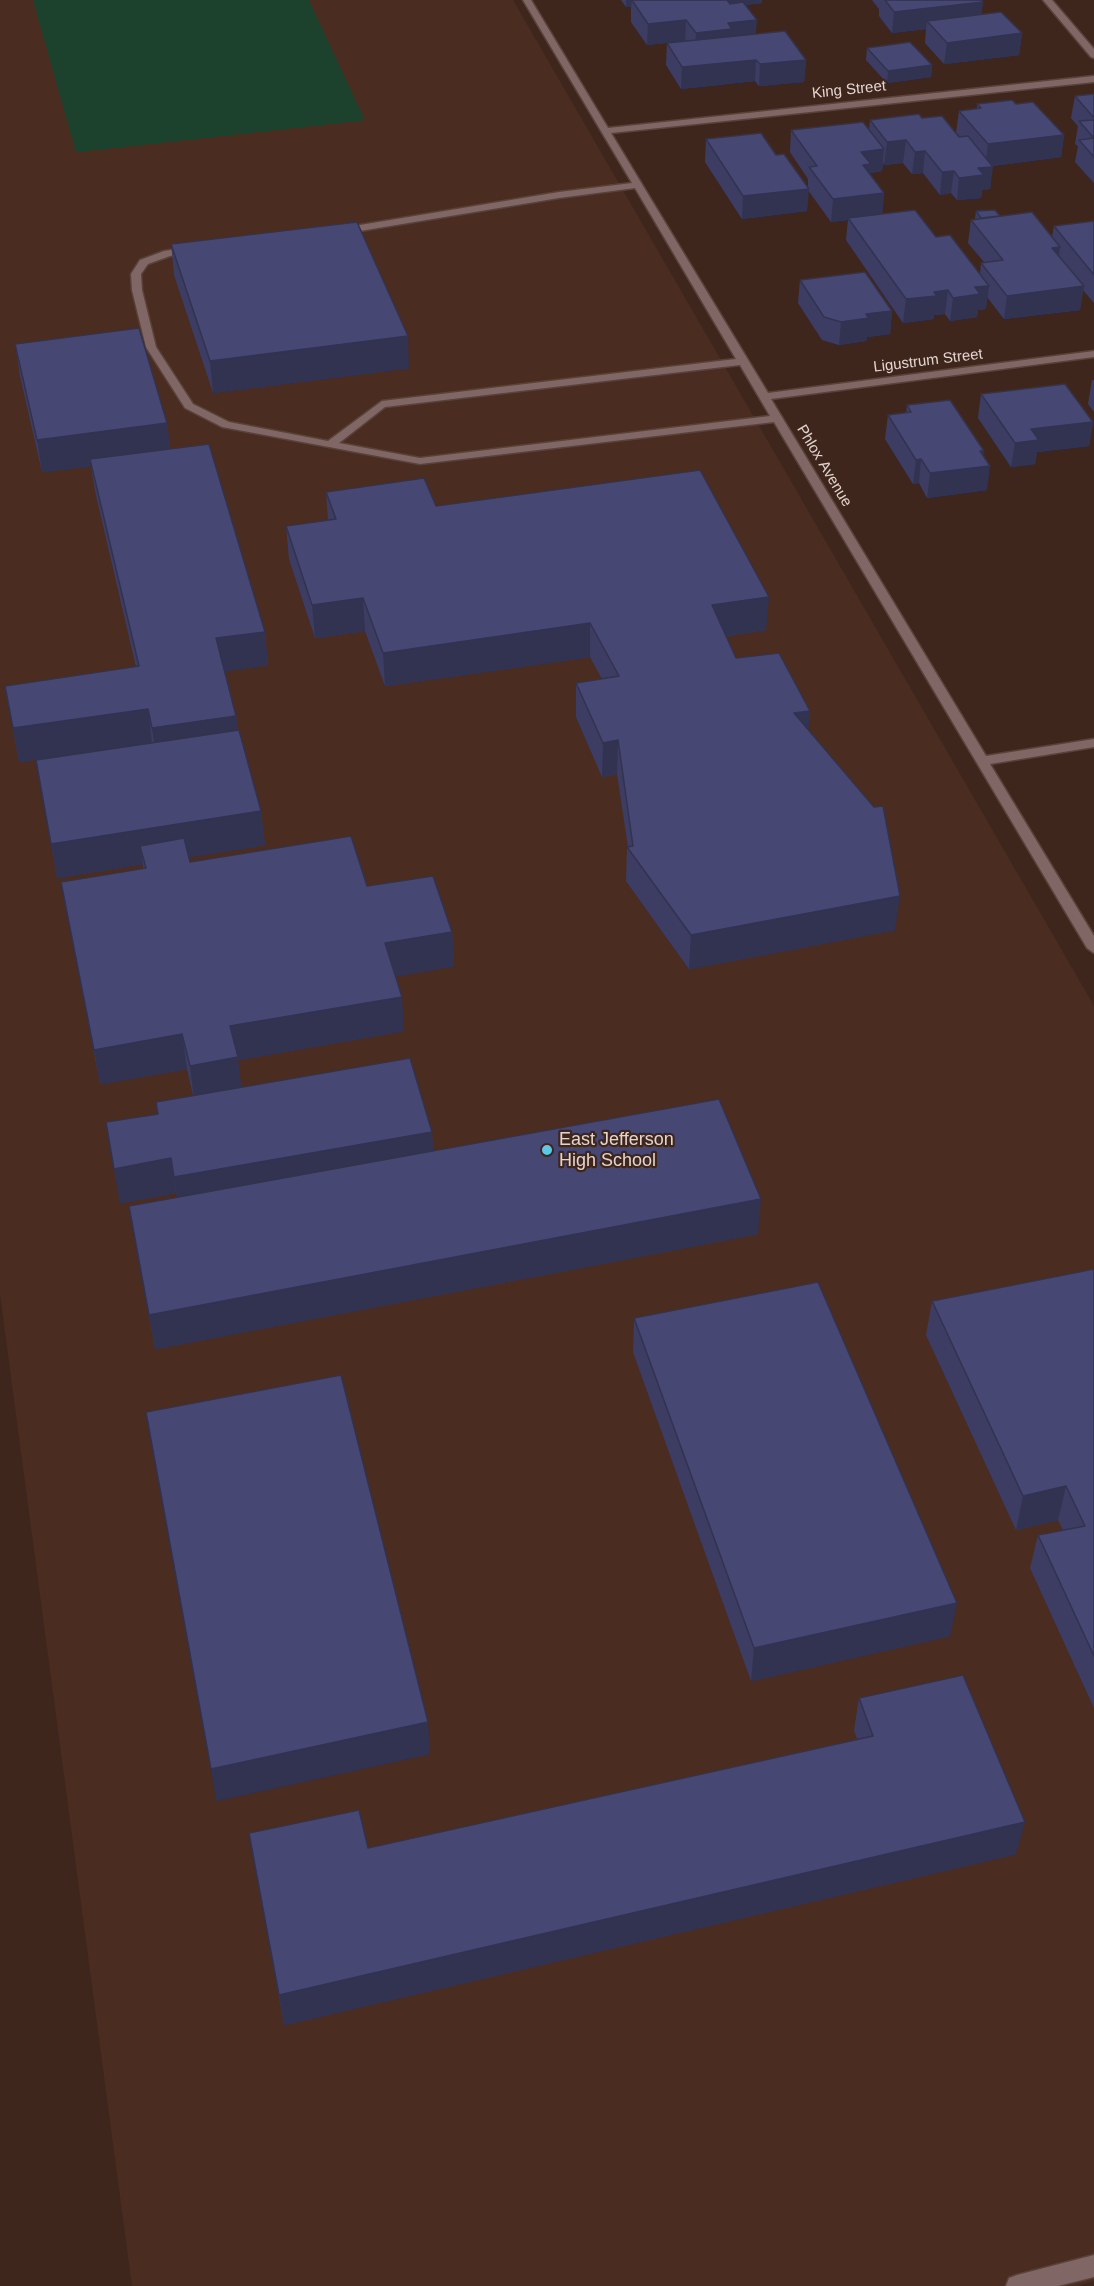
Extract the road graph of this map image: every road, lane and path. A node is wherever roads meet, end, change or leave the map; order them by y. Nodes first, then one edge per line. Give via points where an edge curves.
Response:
1 (527, 0) edge
2 (1047, 0) edge
3 (1094, 56) edge
4 (1094, 79) edge
5 (606, 131) junction
6 (638, 185) junction
7 (329, 233) edge
8 (202, 249) edge
9 (1094, 354) edge
10 (743, 361) junction
11 (765, 397) junction
12 (777, 418) junction
13 (331, 444) junction
14 (1094, 743) edge
15 (982, 761) junction
16 (1094, 948) edge
17 (1094, 2266) edge
18 (1017, 2286) edge

1 - 5 street, Phlox Avenue
2 - 3 street
4 - 5 street, King Street
5 - 6 street, Phlox Avenue
6 - 7 street
6 - 10 street, Phlox Avenue
8 - 13 street via 168,253 144,262 136,274 151,347 189,406 226,425
9 - 11 street, Ligustrum Street
10 - 11 street, Phlox Avenue
10 - 13 street via 381,404
11 - 12 street, Phlox Avenue
12 - 13 street via 420,461
12 - 15 street, Phlox Avenue
14 - 15 street
15 - 16 street, Phlox Avenue
17 - 18 street

